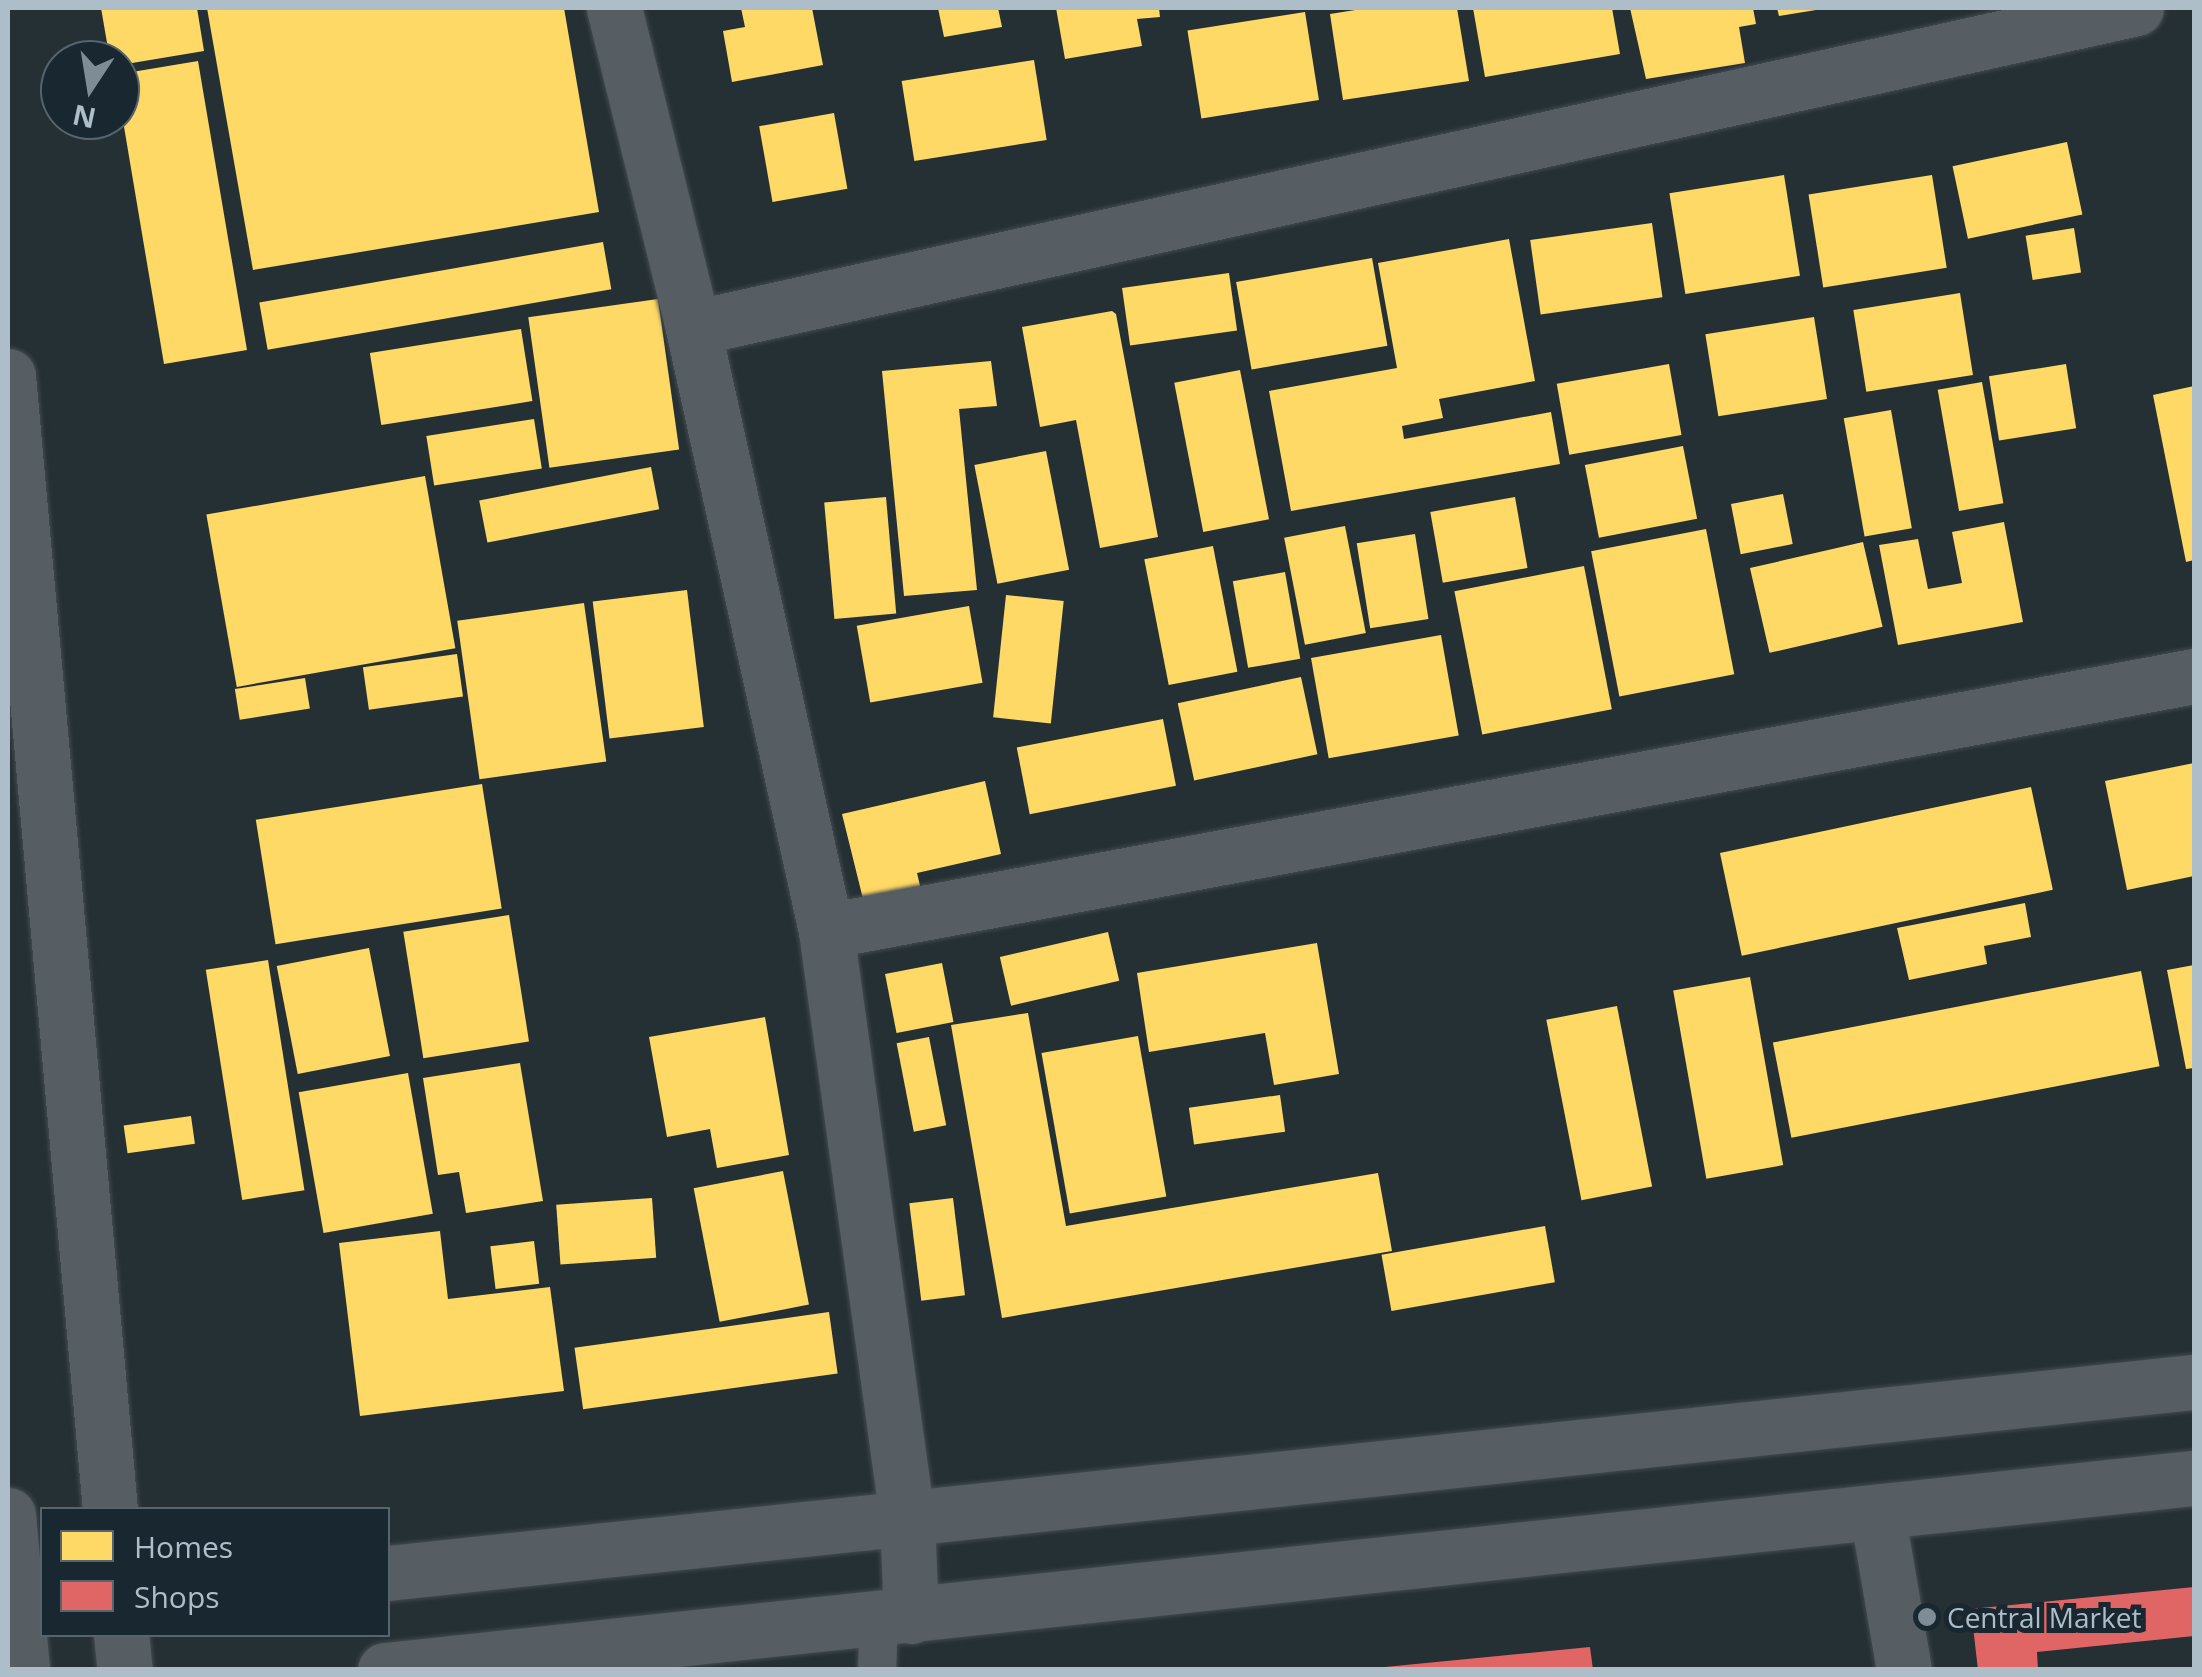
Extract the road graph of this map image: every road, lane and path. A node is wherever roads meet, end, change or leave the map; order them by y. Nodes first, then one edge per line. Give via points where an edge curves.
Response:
1 (614, 8) edge
2 (2136, 8) edge
3 (692, 328) junction
4 (8, 376) edge
5 (2194, 679) edge
6 (826, 930) junction
7 (2194, 1382) edge
8 (2194, 1478) edge
9 (110, 1507) edge
10 (1877, 1512) junction
11 (8, 1515) edge
12 (907, 1518) junction
13 (390, 1573) edge
14 (22, 1615) edge
15 (889, 1635) edge
16 (122, 1637) edge
17 (22, 1670) edge
18 (125, 1670) edge
19 (385, 1670) edge
20 (1904, 1670) edge

1 - 3 street
2 - 3 street
3 - 6 street
4 - 9 street
5 - 6 street
6 - 12 street
7 - 12 street
8 - 10 street
10 - 15 street
10 - 20 street
11 - 14 street
12 - 13 street
12 - 15 street
14 - 17 street
15 - 19 street
16 - 18 street

